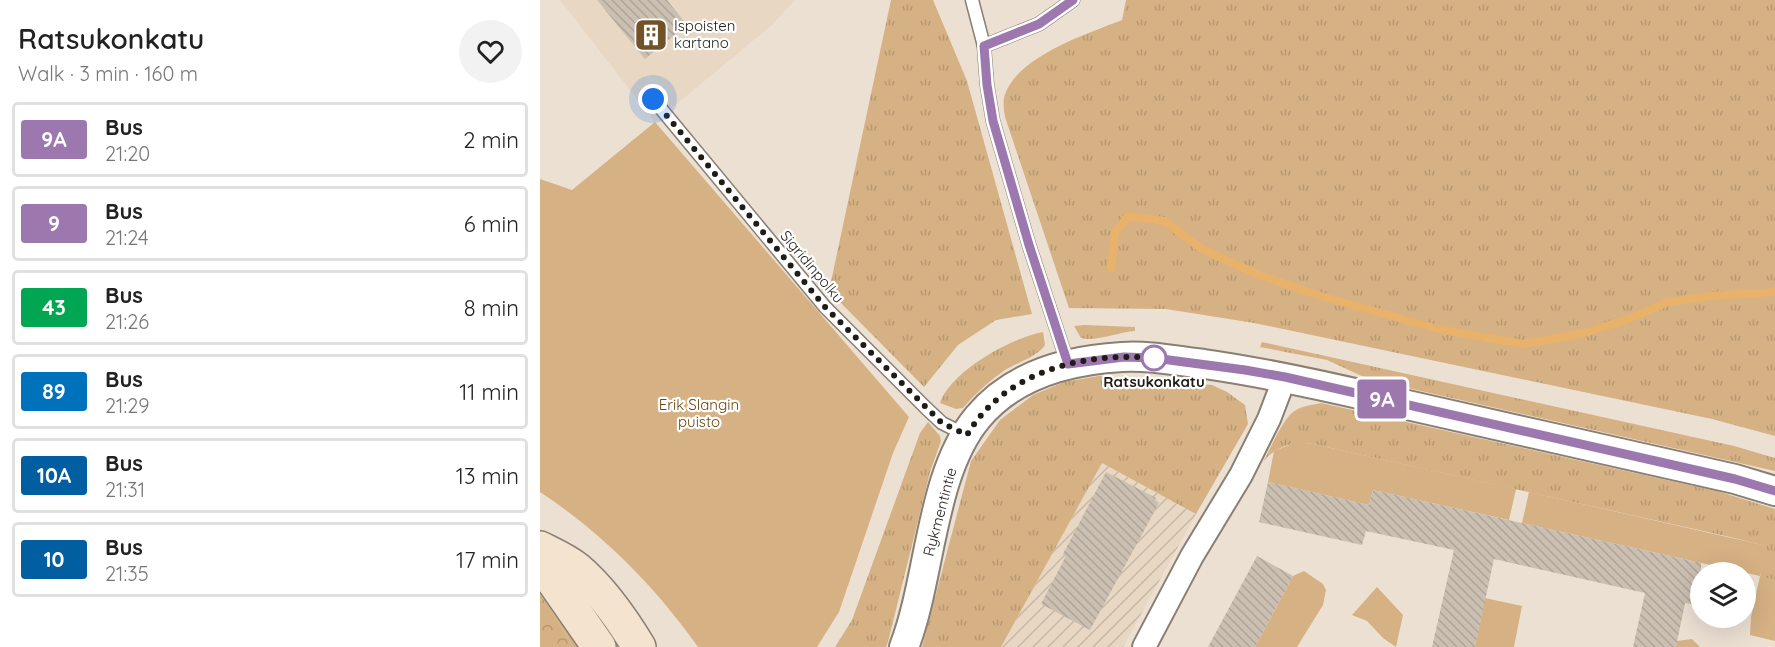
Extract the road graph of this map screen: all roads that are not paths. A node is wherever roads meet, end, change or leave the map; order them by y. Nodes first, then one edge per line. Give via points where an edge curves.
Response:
1 (972, 0) edge
2 (1073, 0) edge
3 (984, 46) junction
4 (653, 99) dead end
5 (1068, 364) junction
6 (1285, 377) junction
7 (967, 435) junction
8 (1775, 491) edge
9 (540, 548) edge
10 (540, 562) edge
11 (598, 647) edge
12 (639, 647) edge
13 (903, 647) edge
14 (1144, 647) edge

1 - 3 lane
2 - 3 lane via 1039,24
3 - 5 lane via 993,121
4 - 7 lane, Sigridinpolku via 825,307 942,423
5 - 6 street, Rykmentintie via 1124,357 1154,358
5 - 7 street, Rykmentintie via 1029,377 1002,394 977,418
6 - 8 street, Rykmentintie via 1724,476
6 - 14 street via 1241,475
7 - 13 street, Rykmentintie via 943,491
9 - 12 main road via 575,567 590,581
10 - 11 main road

